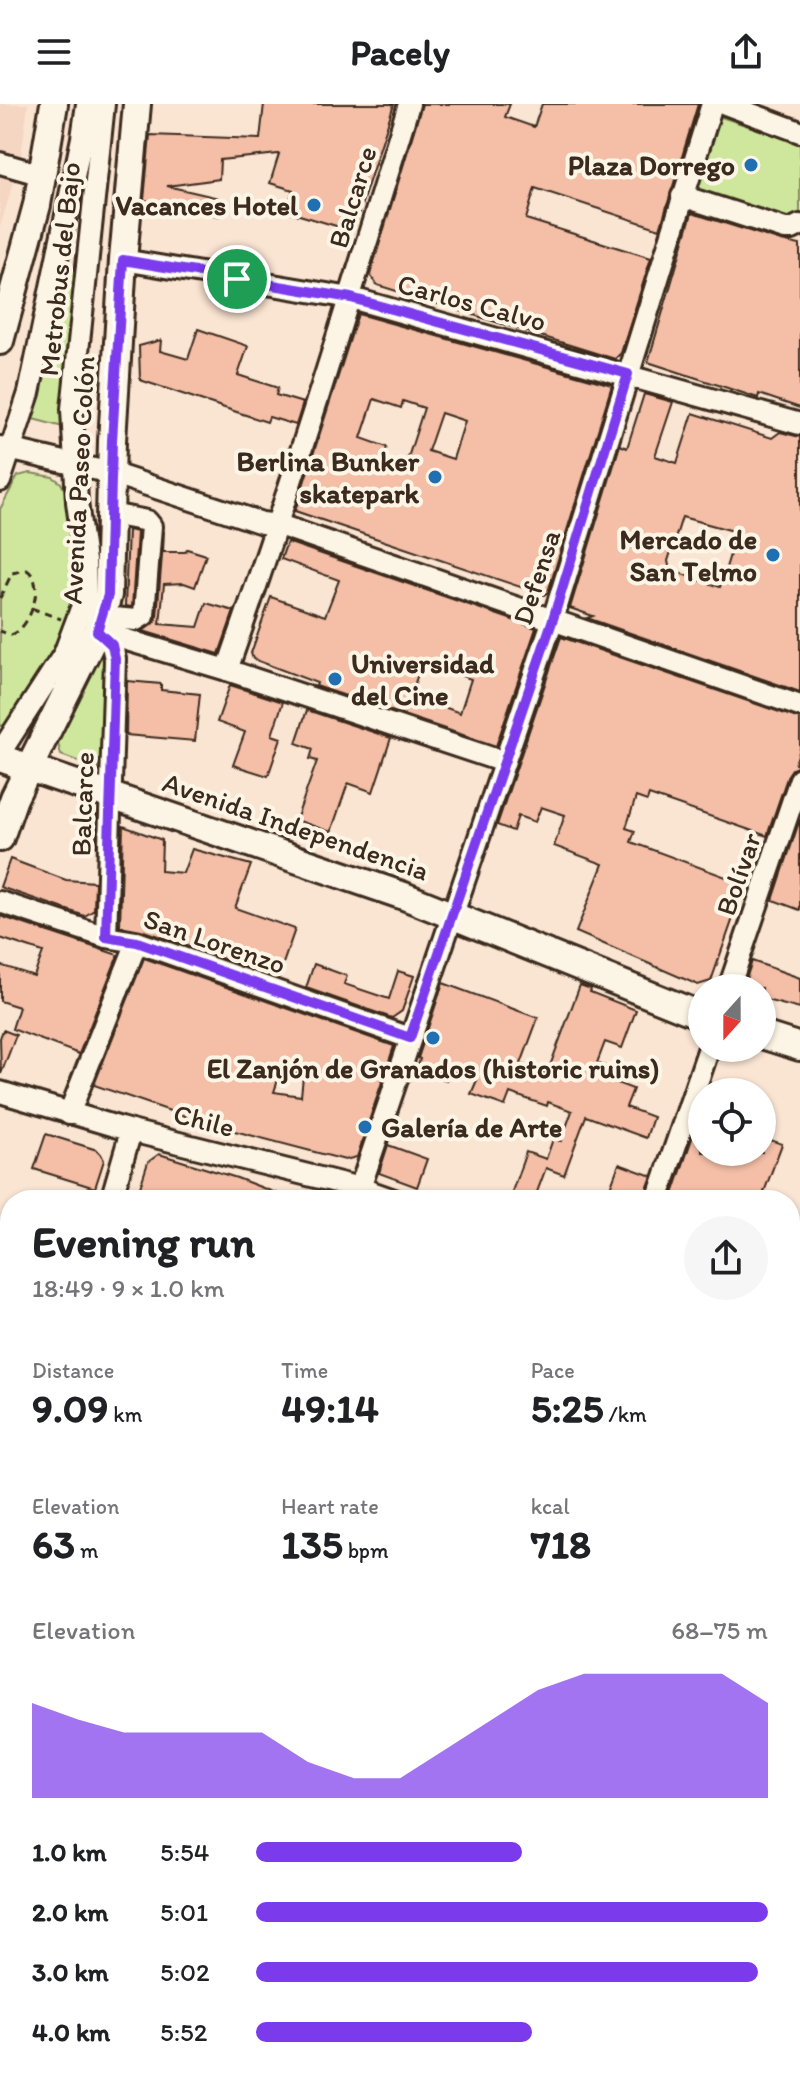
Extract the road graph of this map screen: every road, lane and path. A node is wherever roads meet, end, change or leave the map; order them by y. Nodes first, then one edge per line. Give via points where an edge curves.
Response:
1 (54, 104) edge
2 (87, 104) edge
3 (104, 104) edge
4 (137, 104) edge
5 (409, 104) edge
6 (712, 104) edge
7 (725, 104) edge
8 (800, 132) edge
9 (0, 163) edge
10 (42, 175) junction
11 (682, 196) junction
12 (800, 225) edge
13 (123, 260) junction
14 (351, 298) junction
15 (0, 341) edge
16 (628, 374) junction
17 (800, 424) edge
18 (5, 449) edge
19 (75, 464) junction
20 (111, 473) junction
21 (0, 481) edge
22 (111, 514) junction
23 (279, 525) junction
24 (0, 598) edge
25 (553, 619) junction
26 (100, 624) junction
27 (0, 631) edge
28 (227, 670) junction
29 (800, 706) edge
30 (0, 756) edge
31 (504, 762) junction
32 (30, 767) junction
33 (800, 779) edge
34 (110, 795) junction
35 (0, 838) edge
36 (0, 902) edge
37 (453, 915) junction
38 (106, 937) junction
39 (137, 942) junction
40 (734, 974) edge
41 (688, 1010) edge
42 (410, 1038) junction
43 (776, 1039) edge
44 (800, 1047) edge
45 (704, 1062) edge
46 (0, 1092) edge
47 (69, 1114) junction
48 (131, 1131) junction
49 (114, 1190) edge
50 (344, 1190) edge
51 (359, 1190) edge
52 (660, 1190) edge

1 - 10 main road
2 - 18 street, Metrobus del Bajo via 29,393
3 - 19 street, Metrobus del Bajo via 72,409
4 - 13 main road, Avenida Paseo Colón
5 - 14 street, Balcarce
6 - 11 street, Defensa
7 - 8 street
9 - 10 street
10 - 15 main road
11 - 12 street via 785,229
11 - 16 street, Defensa
13 - 14 street, Carlos Calvo
13 - 20 main road, Avenida Paseo Colón
14 - 16 street, Carlos Calvo
14 - 23 street, Balcarce
16 - 17 street, Carlos Calvo
16 - 25 street, Defensa
18 - 19 street
18 - 21 street, Metrobus del Bajo
19 - 20 street
19 - 30 street, Metrobus del Bajo via 85,598 64,654
20 - 22 main road, Avenida Paseo Colón
20 - 23 street
22 - 26 main road, Avenida Paseo Colón via 108,595
22 - 26 street via 151,526 144,615
23 - 25 street
23 - 28 street, Balcarce
24 - 27 path via 12,573 27,570 35,577 37,588 25,626 11,635
25 - 29 street
25 - 31 street, Defensa
26 - 28 street
26 - 32 main road, Avenida Paseo Colón
26 - 34 street, Balcarce via 115,659
28 - 31 street
30 - 32 main road, Avenida Independencia
31 - 37 street, Defensa
32 - 34 main road, Avenida Independencia
32 - 35 main road, Avenida Paseo Colón
33 - 40 street, Bolívar
34 - 37 main road, Avenida Independencia
34 - 38 street, Balcarce
36 - 38 street, San Lorenzo
37 - 41 main road, Avenida Independencia
37 - 42 street, Defensa
38 - 39 street, San Lorenzo
39 - 42 street, San Lorenzo
39 - 47 street
42 - 51 street, Defensa
43 - 44 main road
45 - 52 street
46 - 47 street, Chile
47 - 48 street, Chile
48 - 49 street
48 - 50 street, Chile

